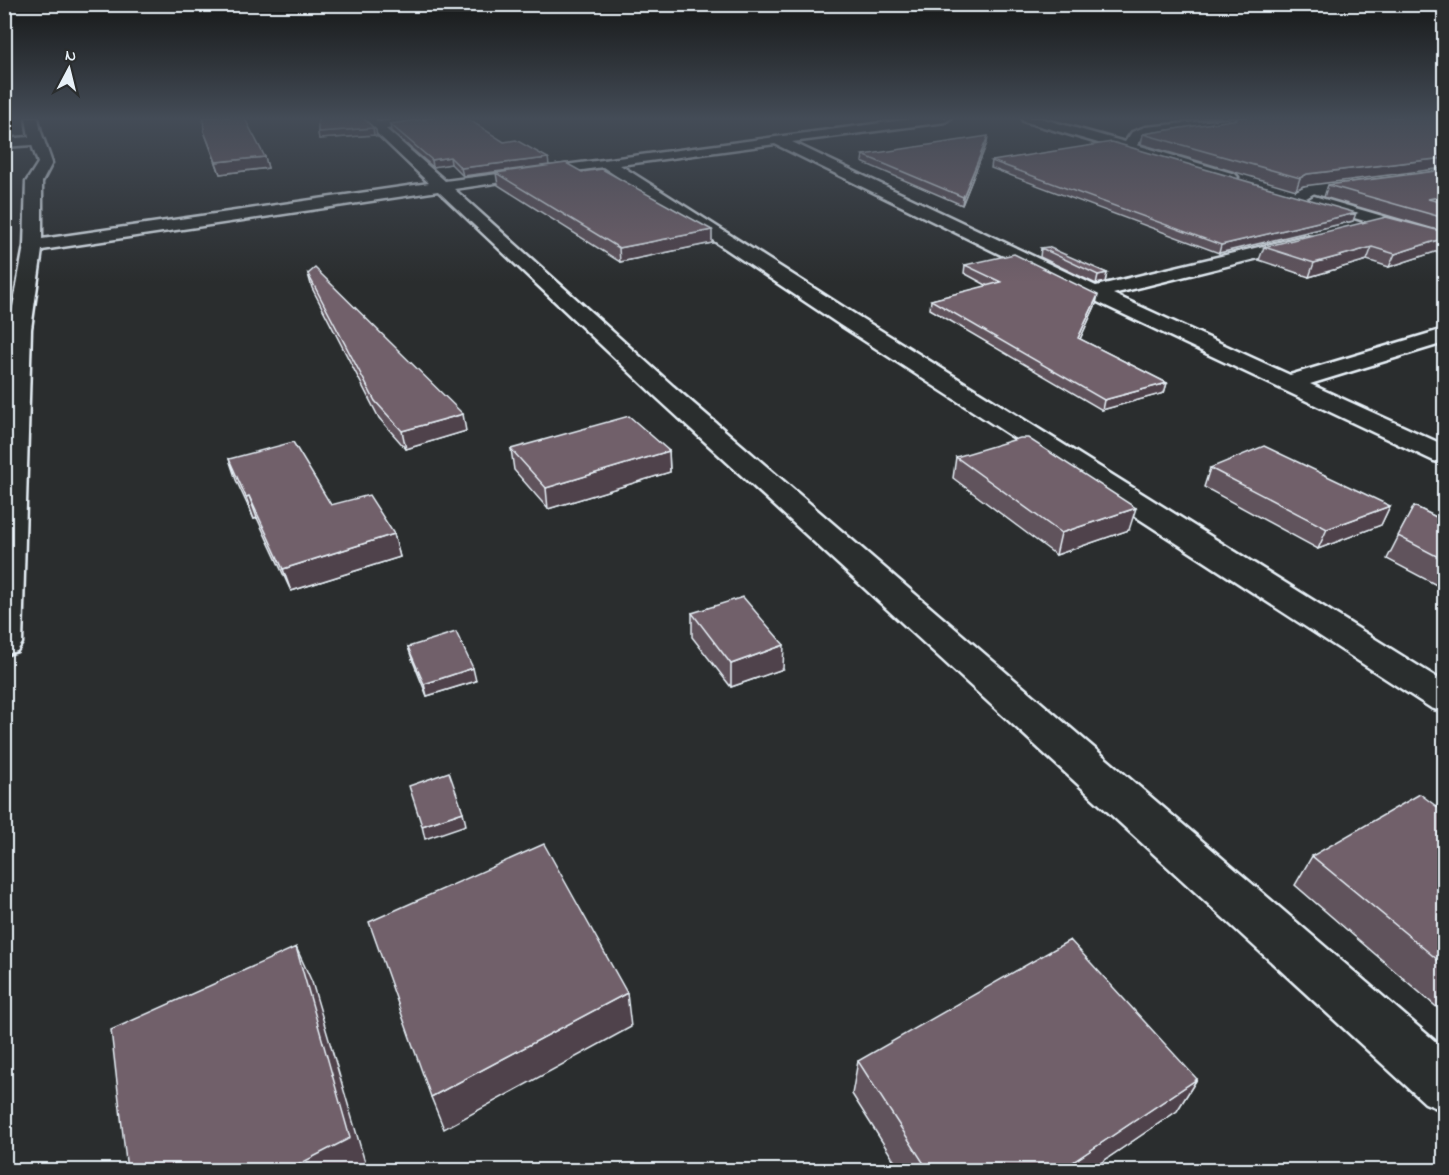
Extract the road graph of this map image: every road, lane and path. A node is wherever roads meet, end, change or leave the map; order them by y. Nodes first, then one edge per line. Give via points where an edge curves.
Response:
1 (39, 173) edge
2 (426, 173) edge
3 (531, 173) edge
4 (623, 173) edge
5 (845, 173) edge
6 (1218, 173) edge
7 (1249, 182) edge
8 (440, 186) junction
9 (1327, 190) edge
10 (1383, 222) junction
11 (1348, 230) edge
12 (1325, 236) edge
13 (1444, 240) edge
14 (33, 246) junction
15 (1094, 293) junction
16 (12, 331) edge
17 (1444, 336) edge
18 (1287, 383) junction
19 (1444, 455) edge
20 (8, 534) edge
21 (4, 643) edge
22 (1444, 699) edge
23 (1444, 1084) edge

1 - 14 street via 23,218
2 - 8 street
3 - 8 street
4 - 22 street
5 - 15 street
6 - 7 street
8 - 14 street
8 - 23 street via 664,392
9 - 10 street via 1304,196
10 - 11 street
10 - 13 street
12 - 15 street
14 - 16 street
15 - 18 street
16 - 20 street
17 - 18 street
18 - 19 street
20 - 21 street

